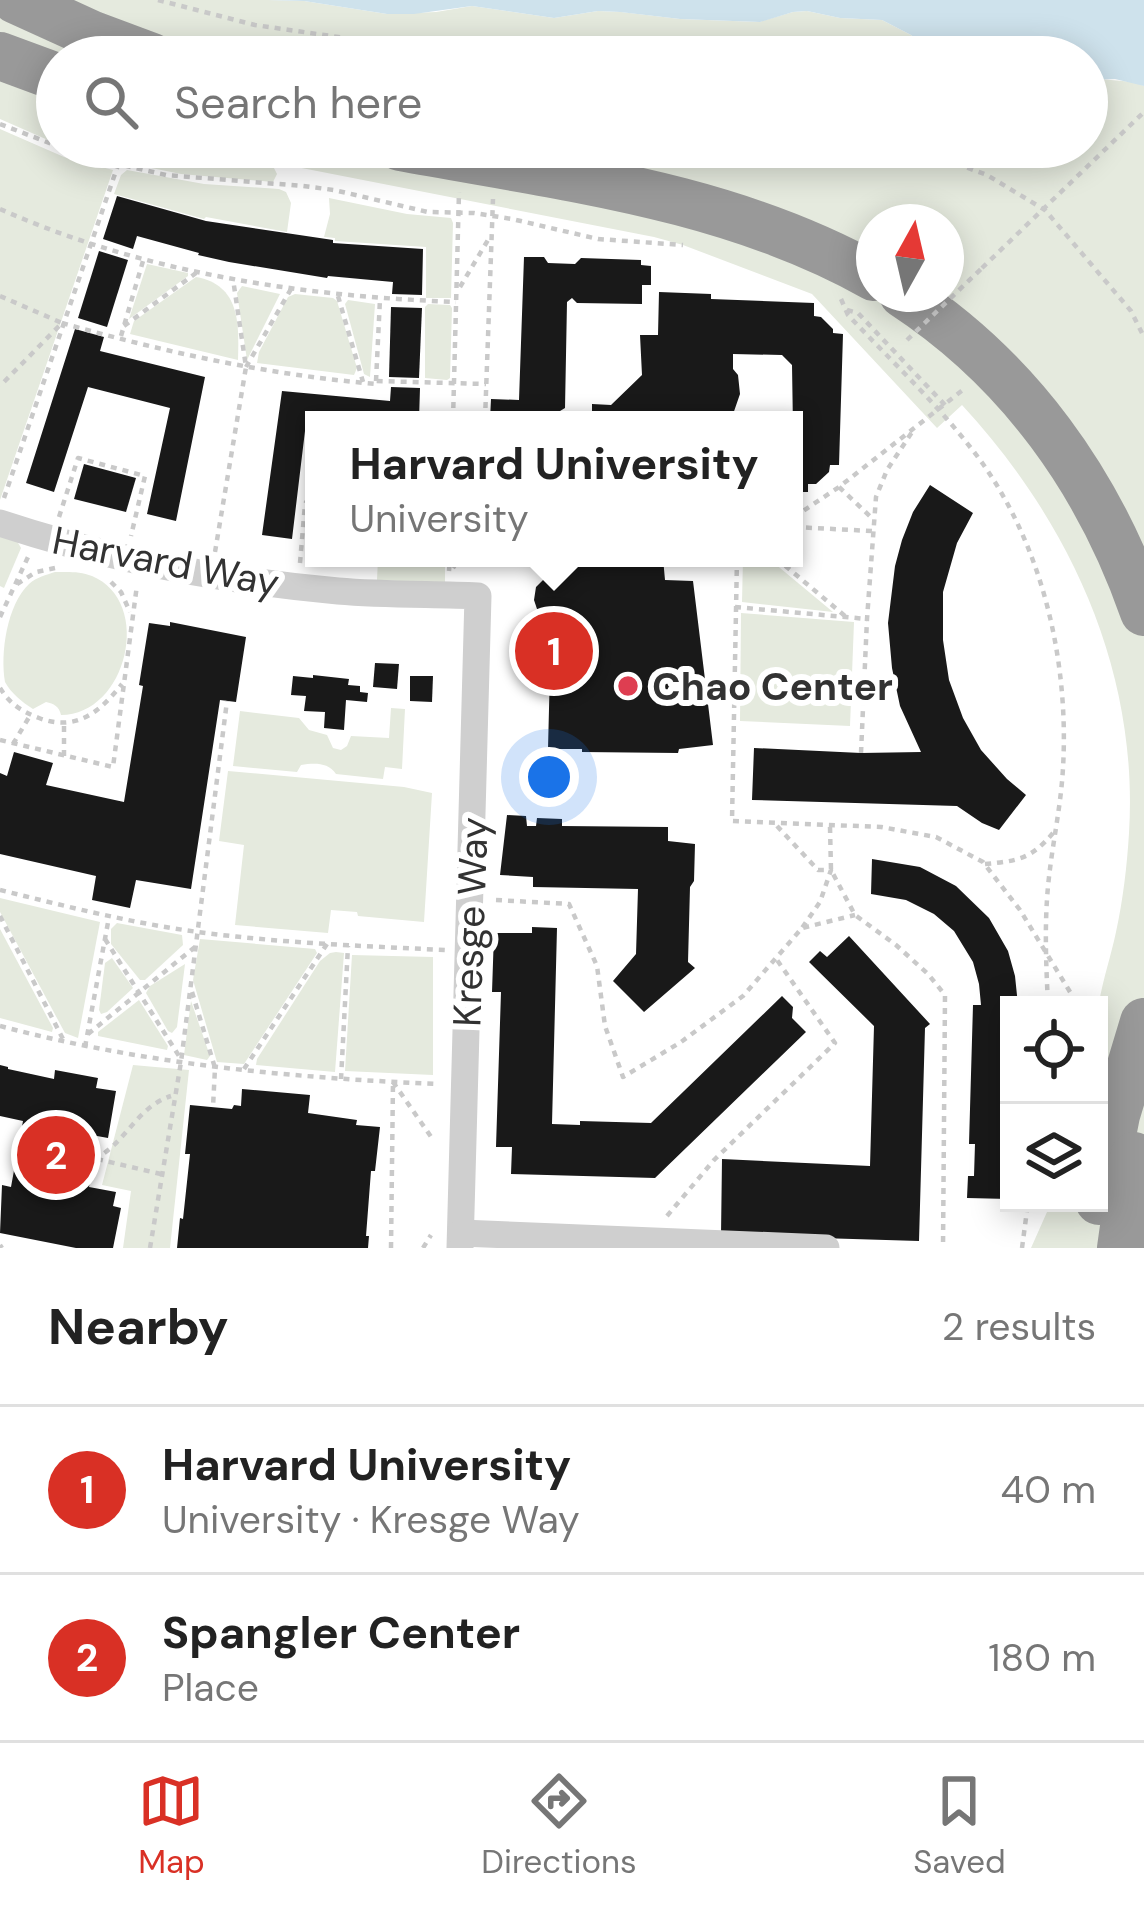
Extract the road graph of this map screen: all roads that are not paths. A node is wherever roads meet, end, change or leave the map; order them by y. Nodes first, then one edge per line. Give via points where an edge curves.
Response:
1 (16, 0) edge
2 (75, 0) edge
3 (0, 26) edge
4 (96, 36) edge
5 (130, 36) edge
6 (36, 42) edge
7 (0, 56) edge
8 (36, 69) edge
9 (515, 168) edge
10 (664, 168) edge
11 (856, 236) edge
12 (854, 300) edge
13 (964, 302) edge
14 (929, 312) edge
15 (0, 524) edge
16 (1144, 536) edge
17 (478, 596) joint
18 (1144, 612) edge
19 (1144, 1022) edge
20 (1144, 1080) edge
21 (1108, 1156) edge
22 (1097, 1212) edge
23 (461, 1241) edge
24 (826, 1248) edge
25 (1090, 1248) edge
26 (1121, 1248) edge

1 - 4 highway
2 - 5 highway
3 - 6 highway
7 - 8 highway
9 - 12 highway via 706,208 786,236
10 - 11 highway via 790,205
13 - 16 highway via 1042,374
14 - 18 highway via 998,369 1050,433 1106,524
15 - 17 street, Harvard Way via 47,548 212,575
17 - 23 street, Kresge Way
19 - 21 highway
20 - 26 highway
22 - 25 highway
23 - 24 street

